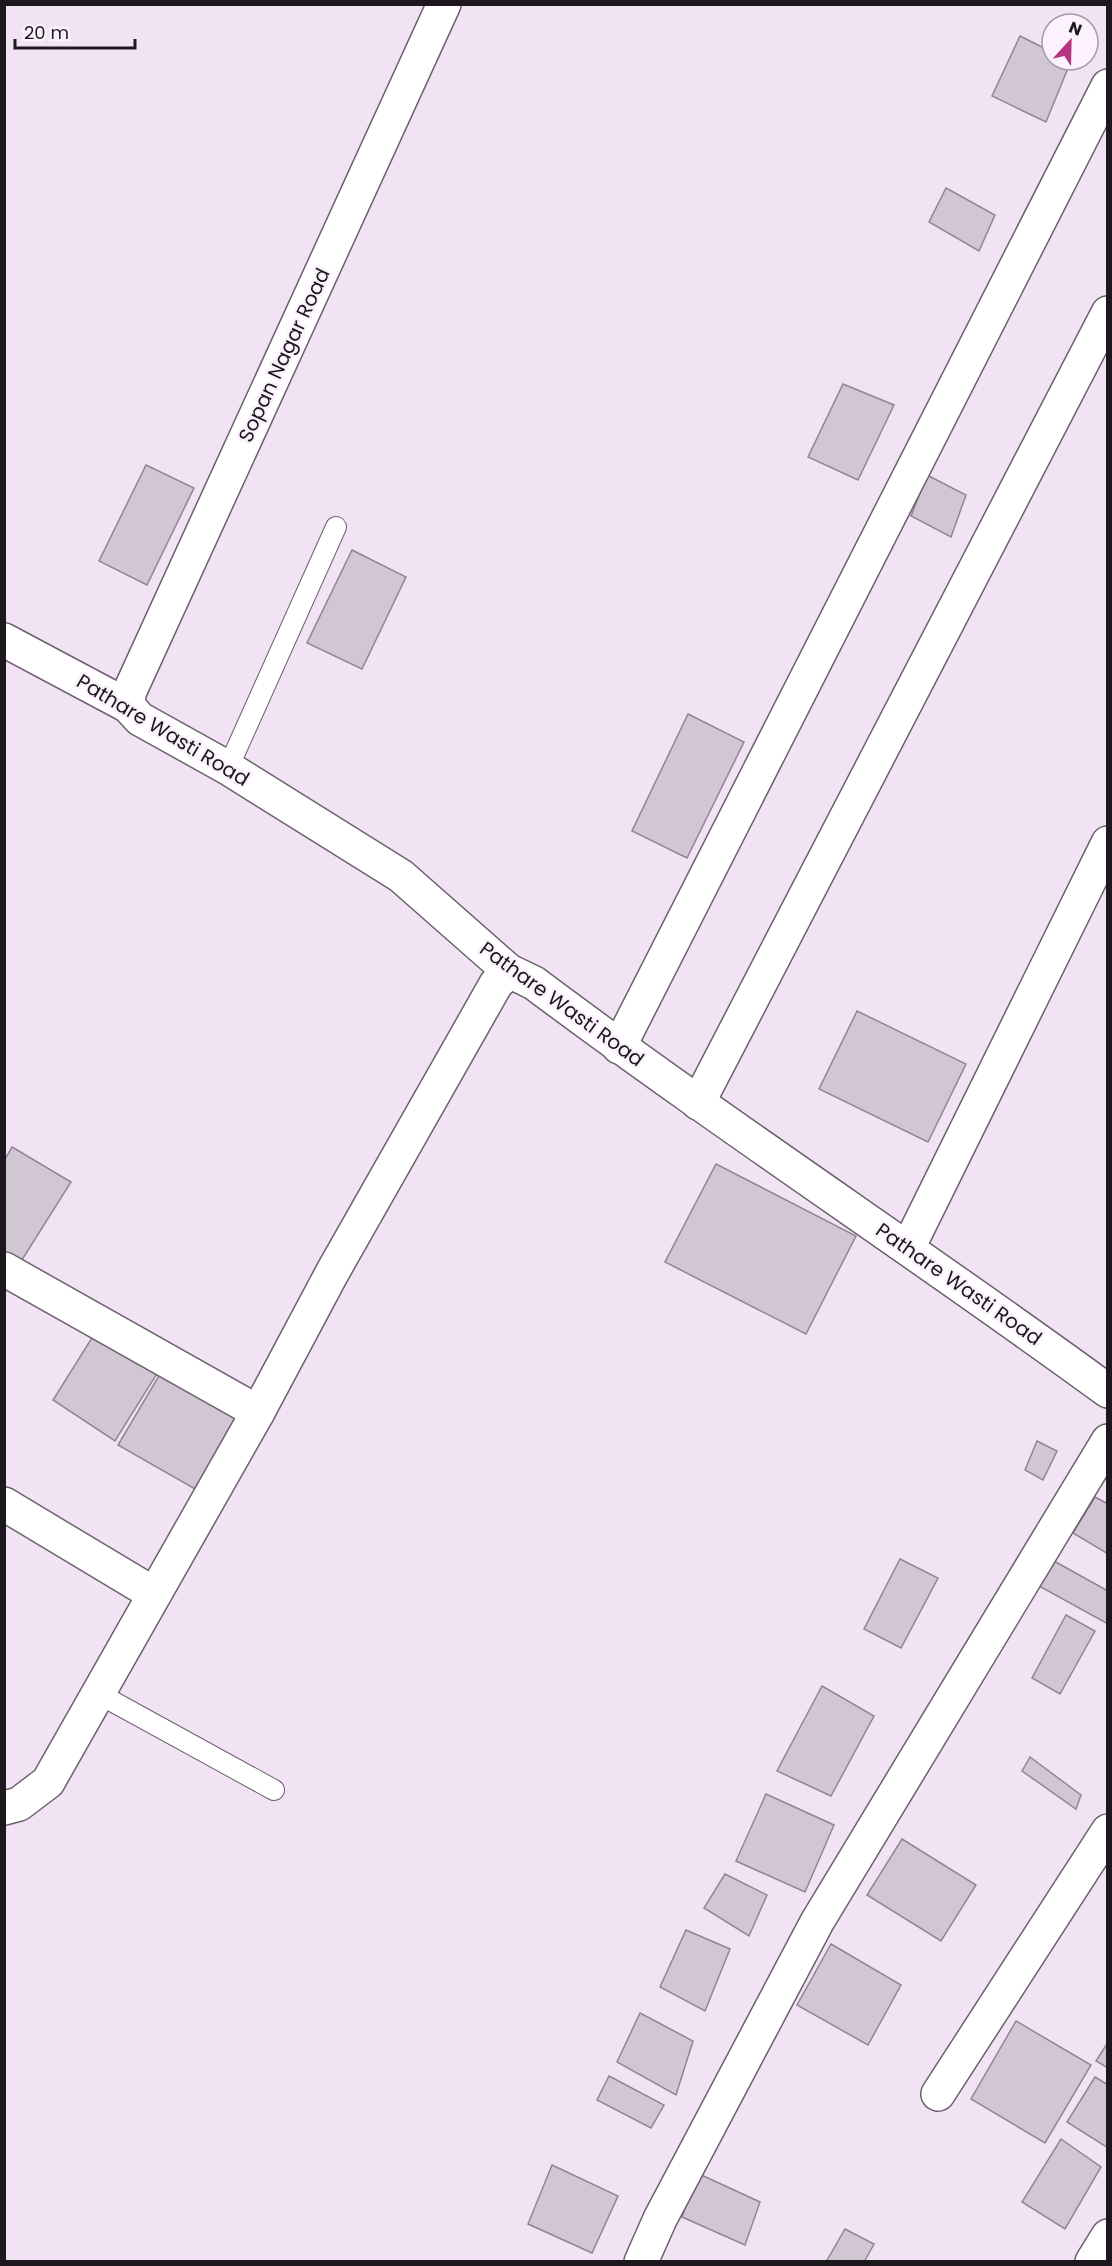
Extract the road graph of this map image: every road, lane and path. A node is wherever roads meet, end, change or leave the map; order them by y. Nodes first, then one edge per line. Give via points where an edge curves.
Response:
1 (444, 4) edge
2 (1107, 86) edge
3 (1107, 313) edge
4 (336, 527) dead end
5 (4, 640) edge
6 (128, 706) junction
7 (228, 768) junction
8 (1107, 843) edge
9 (509, 971) junction
10 (619, 1047) junction
11 (698, 1103) junction
12 (908, 1248) junction
13 (4, 1269) edge
14 (1107, 1391) edge
15 (258, 1412) junction
16 (1107, 1441) edge
17 (4, 1504) edge
18 (154, 1594) junction
19 (99, 1694) junction
20 (274, 1790) dead end
21 (4, 1808) edge
22 (1107, 1831) edge
23 (938, 2094) dead end
24 (1107, 2236) edge
25 (641, 2262) edge
26 (1092, 2262) edge

1 - 6 street, Sopan Nagar Road via 129,693
2 - 10 street
3 - 11 street
4 - 7 lane
5 - 6 street, Pathare Wasti Road
6 - 7 street, Pathare Wasti Road via 140,719
7 - 9 street, Pathare Wasti Road via 401,876
8 - 12 street
9 - 10 street, Pathare Wasti Road via 534,983
9 - 15 street via 496,984 478,1015
10 - 11 street, Pathare Wasti Road
11 - 12 street, Pathare Wasti Road
12 - 14 street, Pathare Wasti Road
13 - 15 street
15 - 18 street
16 - 25 street via 817,1922
17 - 18 street
18 - 19 street
19 - 20 lane
19 - 21 street via 48,1782 19,1804
22 - 23 street
24 - 26 street

